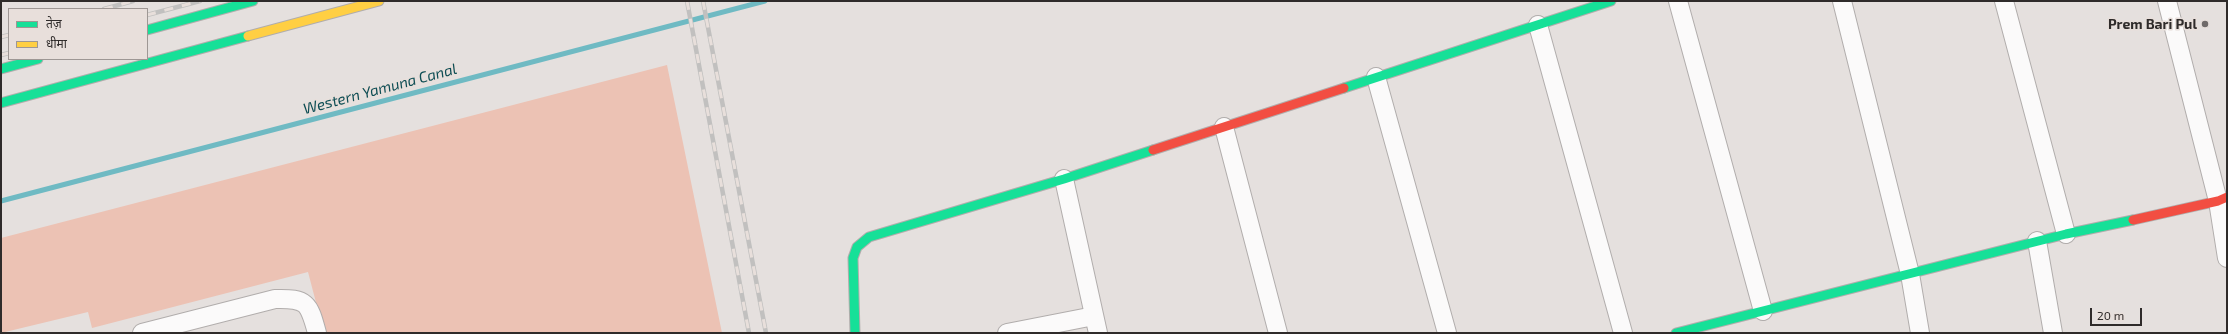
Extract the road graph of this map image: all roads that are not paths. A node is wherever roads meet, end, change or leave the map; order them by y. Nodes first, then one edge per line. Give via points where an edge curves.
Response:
1 (253, 1) edge
2 (379, 1) edge
3 (1611, 1) edge
4 (1678, 1) edge
5 (1842, 1) edge
6 (2004, 1) edge
7 (2167, 1) edge
8 (1538, 25) junction
9 (148, 30) edge
10 (34, 60) edge
11 (1, 69) edge
12 (1376, 77) junction
13 (1, 103) edge
14 (1224, 127) junction
15 (1064, 179) junction
16 (2222, 199) edge
17 (2066, 234) junction
18 (2037, 241) junction
19 (2227, 258) edge
20 (1910, 274) junction
21 (1763, 311) junction
22 (1096, 325) edge
23 (142, 333) edge
24 (316, 333) edge
25 (855, 333) edge
26 (1007, 333) edge
27 (1278, 333) edge
28 (1447, 333) edge
29 (1623, 333) edge
30 (1676, 333) edge
31 (1920, 333) edge
32 (2053, 333) edge

1 - 9 street
2 - 13 street
3 - 8 street
4 - 21 street
5 - 20 street
6 - 17 street
7 - 16 street
8 - 12 street
8 - 29 street
10 - 11 street
12 - 14 street
12 - 28 street
14 - 15 street
14 - 27 street
15 - 22 street
15 - 25 street via 869,237 857,247 853,258
16 - 17 street
16 - 19 street
17 - 18 street
18 - 20 street
18 - 32 street
20 - 21 street
20 - 31 street
21 - 30 street
22 - 26 street
23 - 24 street via 288,299 297,299 304,303 312,314

